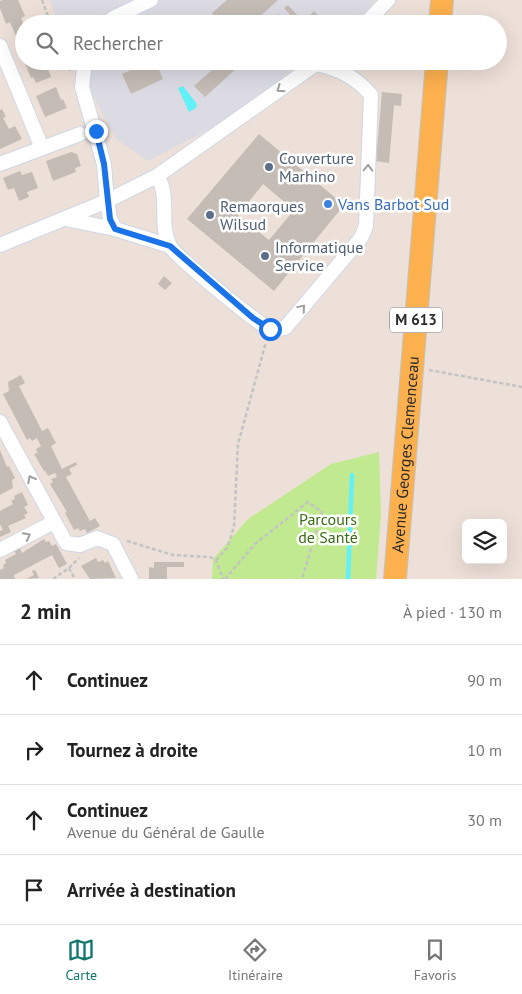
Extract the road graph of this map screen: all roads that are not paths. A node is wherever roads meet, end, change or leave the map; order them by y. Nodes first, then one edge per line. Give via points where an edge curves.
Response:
1 (151, 0) edge
2 (388, 0) edge
3 (442, 0) edge
4 (119, 15) edge
5 (374, 15) edge
6 (441, 15) edge
7 (0, 46) edge
8 (84, 70) edge
9 (308, 70) edge
10 (336, 70) edge
11 (436, 70) edge
12 (80, 134) dead end
13 (42, 148) junction
14 (0, 164) edge
15 (157, 176) junction
16 (107, 201) junction
17 (64, 219) junction
18 (115, 229) junction
19 (0, 245) edge
20 (170, 246) junction
21 (0, 422) edge
22 (54, 522) junction
23 (0, 550) edge
24 (131, 579) edge
25 (396, 579) edge

1 - 4 street
2 - 5 street
3 - 6 main road
7 - 13 street
8 - 16 street via 82,87 104,164
9 -> 15 street
20 -> 10 street via 253,318 270,329 285,328 361,238 366,226 371,95 351,76
11 - 25 main road, Avenue Georges Clemenceau / M 613
12 - 13 street
13 - 14 street
15 - 16 street
15 - 20 street via 164,188 165,223
16 - 17 street
16 - 18 street
17 - 18 street
17 - 19 street
18 - 20 street
22 -> 21 street
23 -> 22 street
22 - 24 street via 66,544 80,545 97,538 113,544

